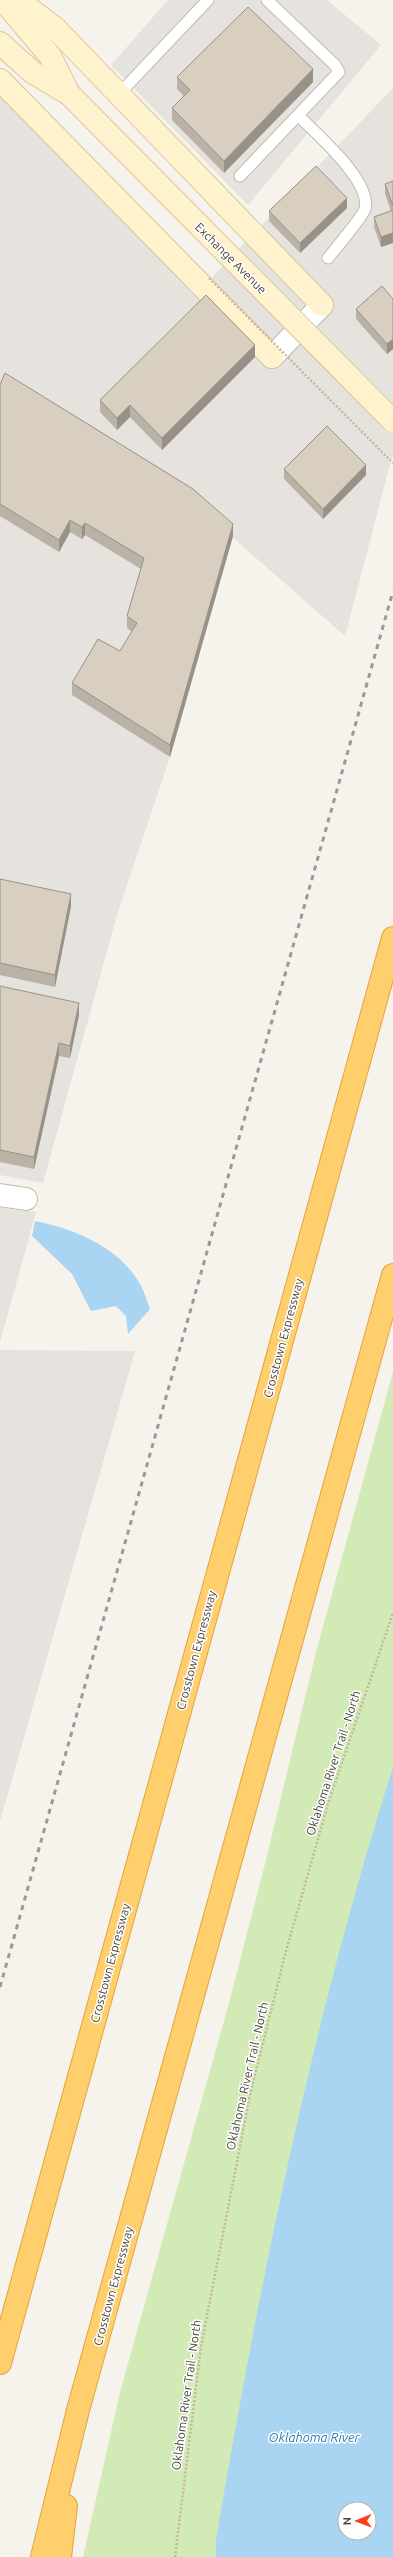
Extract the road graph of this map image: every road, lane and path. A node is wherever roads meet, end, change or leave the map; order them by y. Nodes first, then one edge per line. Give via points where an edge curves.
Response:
1 (3, 0) edge
2 (18, 0) edge
3 (208, 0) edge
4 (267, 0) edge
5 (0, 43) edge
6 (0, 80) edge
7 (69, 94) junction
8 (119, 94) junction
9 (299, 116) junction
10 (240, 176) dead end
11 (328, 258) dead end
12 (209, 278) dead end
13 (322, 305) joint
14 (272, 357) joint
15 (393, 422) edge
16 (393, 463) edge
17 (393, 938) edge
18 (0, 1195) edge
19 (26, 1199) dead end
20 (393, 1275) edge
21 (393, 1613) edge
22 (16, 2303) junction
23 (0, 2338) edge
24 (0, 2362) edge
25 (78, 2410) junction
26 (42, 2557) edge
27 (60, 2557) edge
28 (175, 2557) edge

1 - 7 main road, Exchange Avenue via 50,56
2 - 8 main road via 55,28
3 - 8 lane
4 - 9 lane via 340,72
5 - 7 main road, Exchange Avenue via 32,72
6 - 14 main road
7 - 15 main road, Exchange Avenue, bridge
8 - 13 main road
9 - 10 lane
9 - 11 lane via 358,179 365,196 365,209
12 - 16 path, bridge
13 - 14 street
17 - 22 highway, Crosstown Expressway
18 - 19 street
20 - 25 highway, Crosstown Expressway
21 - 28 path, Oklahoma River Trail - North via 346,1745 319,1832 250,2095 201,2347
22 - 23 highway
22 - 24 highway, Crosstown Expressway
25 - 26 highway, Crosstown Expressway
25 - 27 highway

